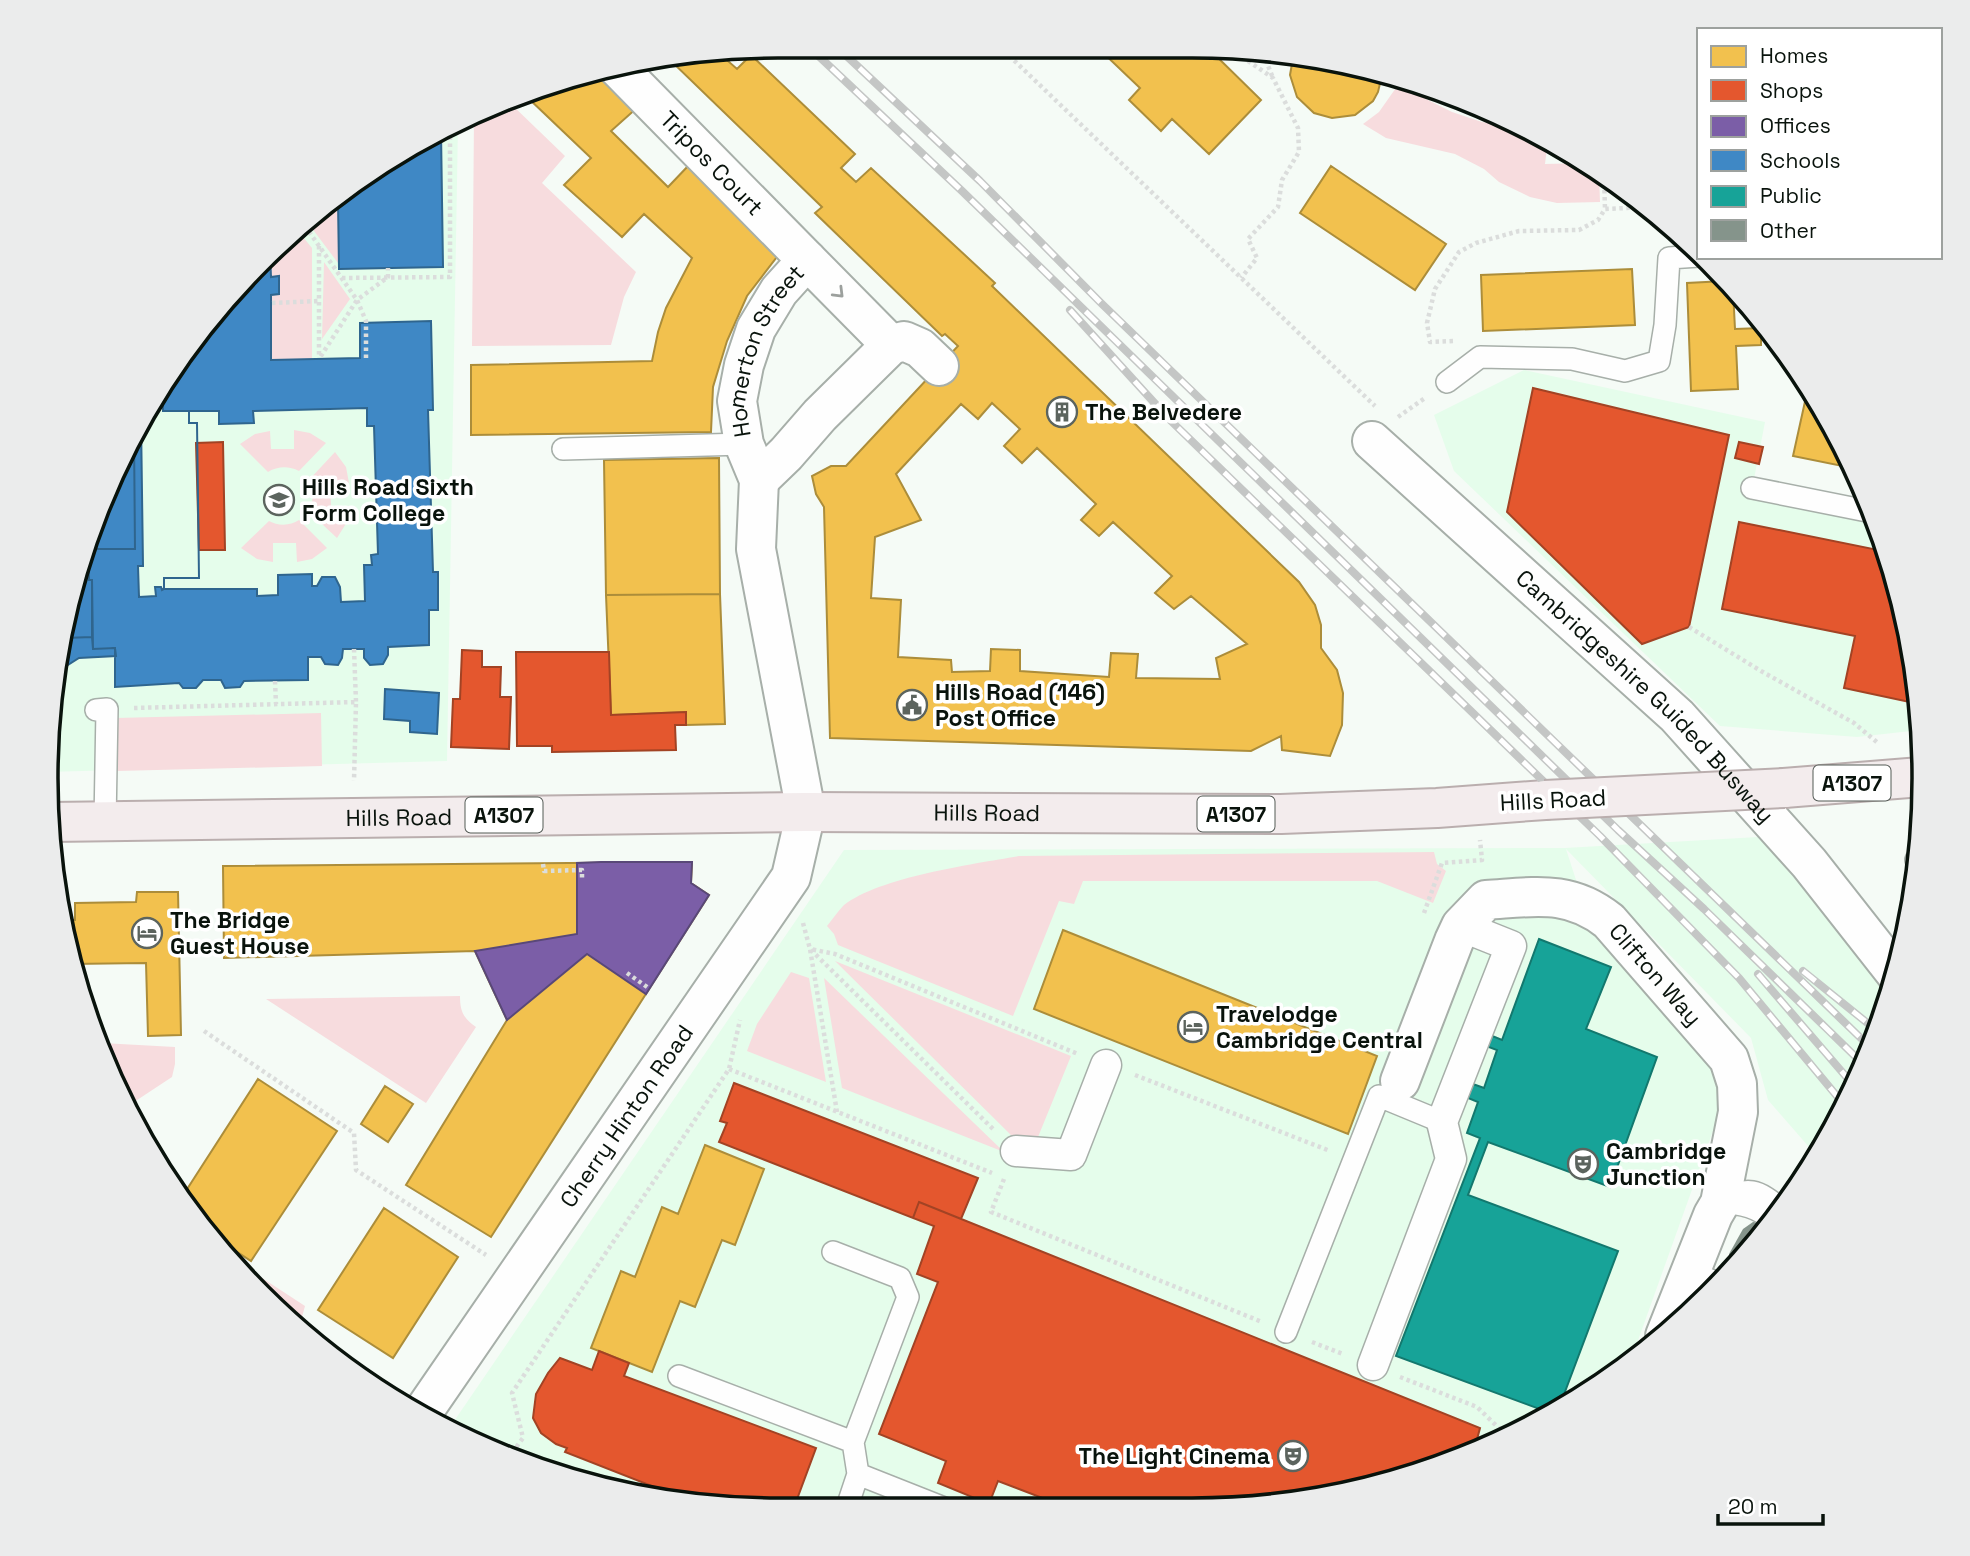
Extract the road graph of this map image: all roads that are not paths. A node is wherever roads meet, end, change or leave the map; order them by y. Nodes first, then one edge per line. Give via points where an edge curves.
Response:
1 (625, 75) edge
2 (1688, 257) edge
3 (807, 260) junction
4 (891, 345) junction
5 (939, 366) dead end
6 (1447, 382) road end
7 (1382, 425) road end
8 (744, 444) junction
9 (563, 449) dead end
10 (759, 480) junction
11 (1752, 488) dead end
12 (1860, 510) edge
13 (101, 709) road end
14 (1912, 778) edge
15 (806, 812) junction
16 (59, 822) edge
17 (105, 823) junction
18 (1461, 926) junction
19 (1888, 964) edge
20 (1106, 1065) road end
21 (1400, 1081) dead end
22 (1442, 1122) junction
23 (1016, 1151) road end
24 (1720, 1203) junction
25 (1772, 1203) edge
26 (1764, 1214) edge
27 (833, 1252) dead end
28 (1698, 1288) edge
29 (1286, 1332) road end
30 (1373, 1366) road end
31 (679, 1376) dead end
32 (427, 1407) edge
33 (853, 1442) junction
34 (858, 1474) junction
35 (850, 1498) edge
36 (919, 1498) edge

1 - 3 street, Tripos Court
2 - 6 lane via 1669,258 1659,361 1625,371 1572,359 1480,357
3 -> 4 street, Homerton Street
3 - 8 street, Homerton Street via 779,291 757,329 744,365 737,401
4 - 5 street via 904,341 920,348
4 - 10 street, Homerton Street
7 - 19 street, Cambridgeshire Guided Busway via 1676,716 1809,863
8 - 9 lane
8 - 10 street, Homerton Street
10 - 15 street, Homerton Street via 756,549
11 - 12 lane
13 - 17 lane
14 - 15 main road, Hills Road / A1307, bridge via 1784,789 1281,814
15 - 17 main road, Hills Road / A1307
15 - 32 street, Cherry Hinton Road via 791,877
16 - 17 main road, Hills Road / A1307
18 - 21 street, Clifton Way
18 - 22 street via 1511,946
18 - 24 street, Clifton Way via 1486,900 1533,897 1573,899 1609,921 1729,1059 1737,1084 1738,1112
20 - 23 street via 1071,1154
22 - 29 lane via 1379,1096
22 - 30 street via 1451,1159
24 - 25 lane via 1734,1193 1750,1191
24 - 26 lane via 1737,1203
24 - 28 street, Clifton Way via 1713,1214
27 - 33 lane via 900,1278 908,1297
31 - 33 lane
33 - 34 lane
34 - 35 lane
34 - 36 lane

